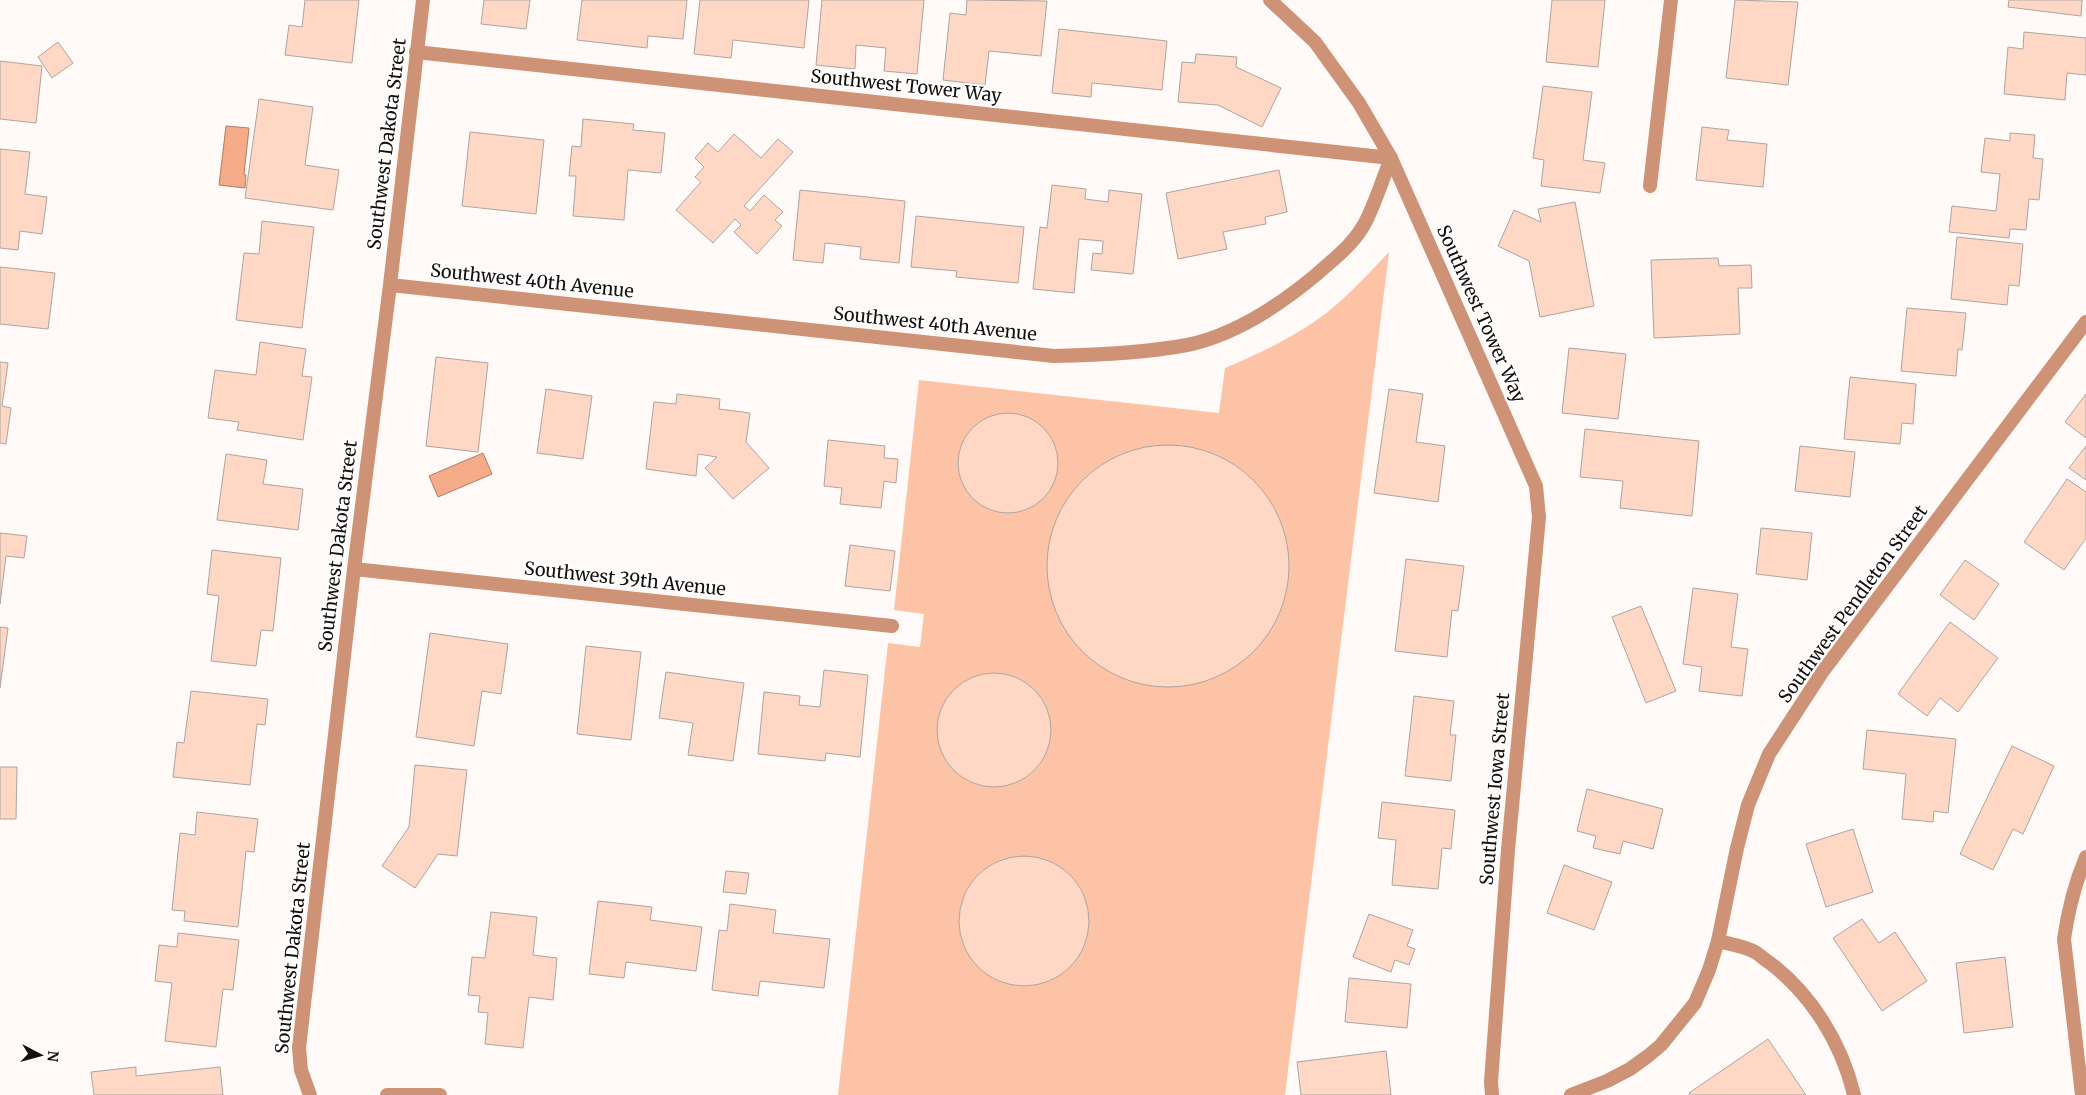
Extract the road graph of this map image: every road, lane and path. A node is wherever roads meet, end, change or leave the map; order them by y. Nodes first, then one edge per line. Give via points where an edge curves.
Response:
1 (424, 0) edge
2 (1270, 0) edge
3 (1671, 0) edge
4 (416, 52) junction
5 (1391, 158) junction
6 (1650, 186) dead end
7 (390, 285) junction
8 (2086, 322) edge
9 (1536, 486) joint
10 (354, 569) junction
11 (892, 626) dead end
12 (2086, 857) edge
13 (1718, 941) junction
14 (310, 1095) edge
15 (387, 1095) edge
16 (440, 1095) edge
17 (1492, 1095) edge
18 (1571, 1095) edge
19 (1854, 1095) edge
20 (2082, 1095) edge

1 - 4 street, Southwest Dakota Street
2 - 5 street, Southwest Tower Way via 1315,42 1359,103
3 - 6 street
4 - 5 street, Southwest Tower Way
4 - 7 street, Southwest Dakota Street
5 - 7 street, Southwest 40th Avenue via 1361,229 1346,249 1291,295 1254,318 1188,344 1109,355 1054,356
5 - 9 street, Southwest Tower Way
7 - 10 street, Southwest Dakota Street
8 - 13 street, Southwest Pendleton Street via 1824,671 1777,740 1748,806
9 - 17 street, Southwest Iowa Street via 1539,517 1508,850
10 - 11 street, Southwest 39th Avenue
10 - 14 street, Southwest Dakota Street via 299,1048 301,1070
12 - 20 street via 2078,876 2064,939
13 - 18 street, Southwest Pendleton Street via 1695,1003 1661,1045 1630,1069
13 - 19 street via 1754,951 1784,974 1814,1007 1833,1038
15 - 16 street

